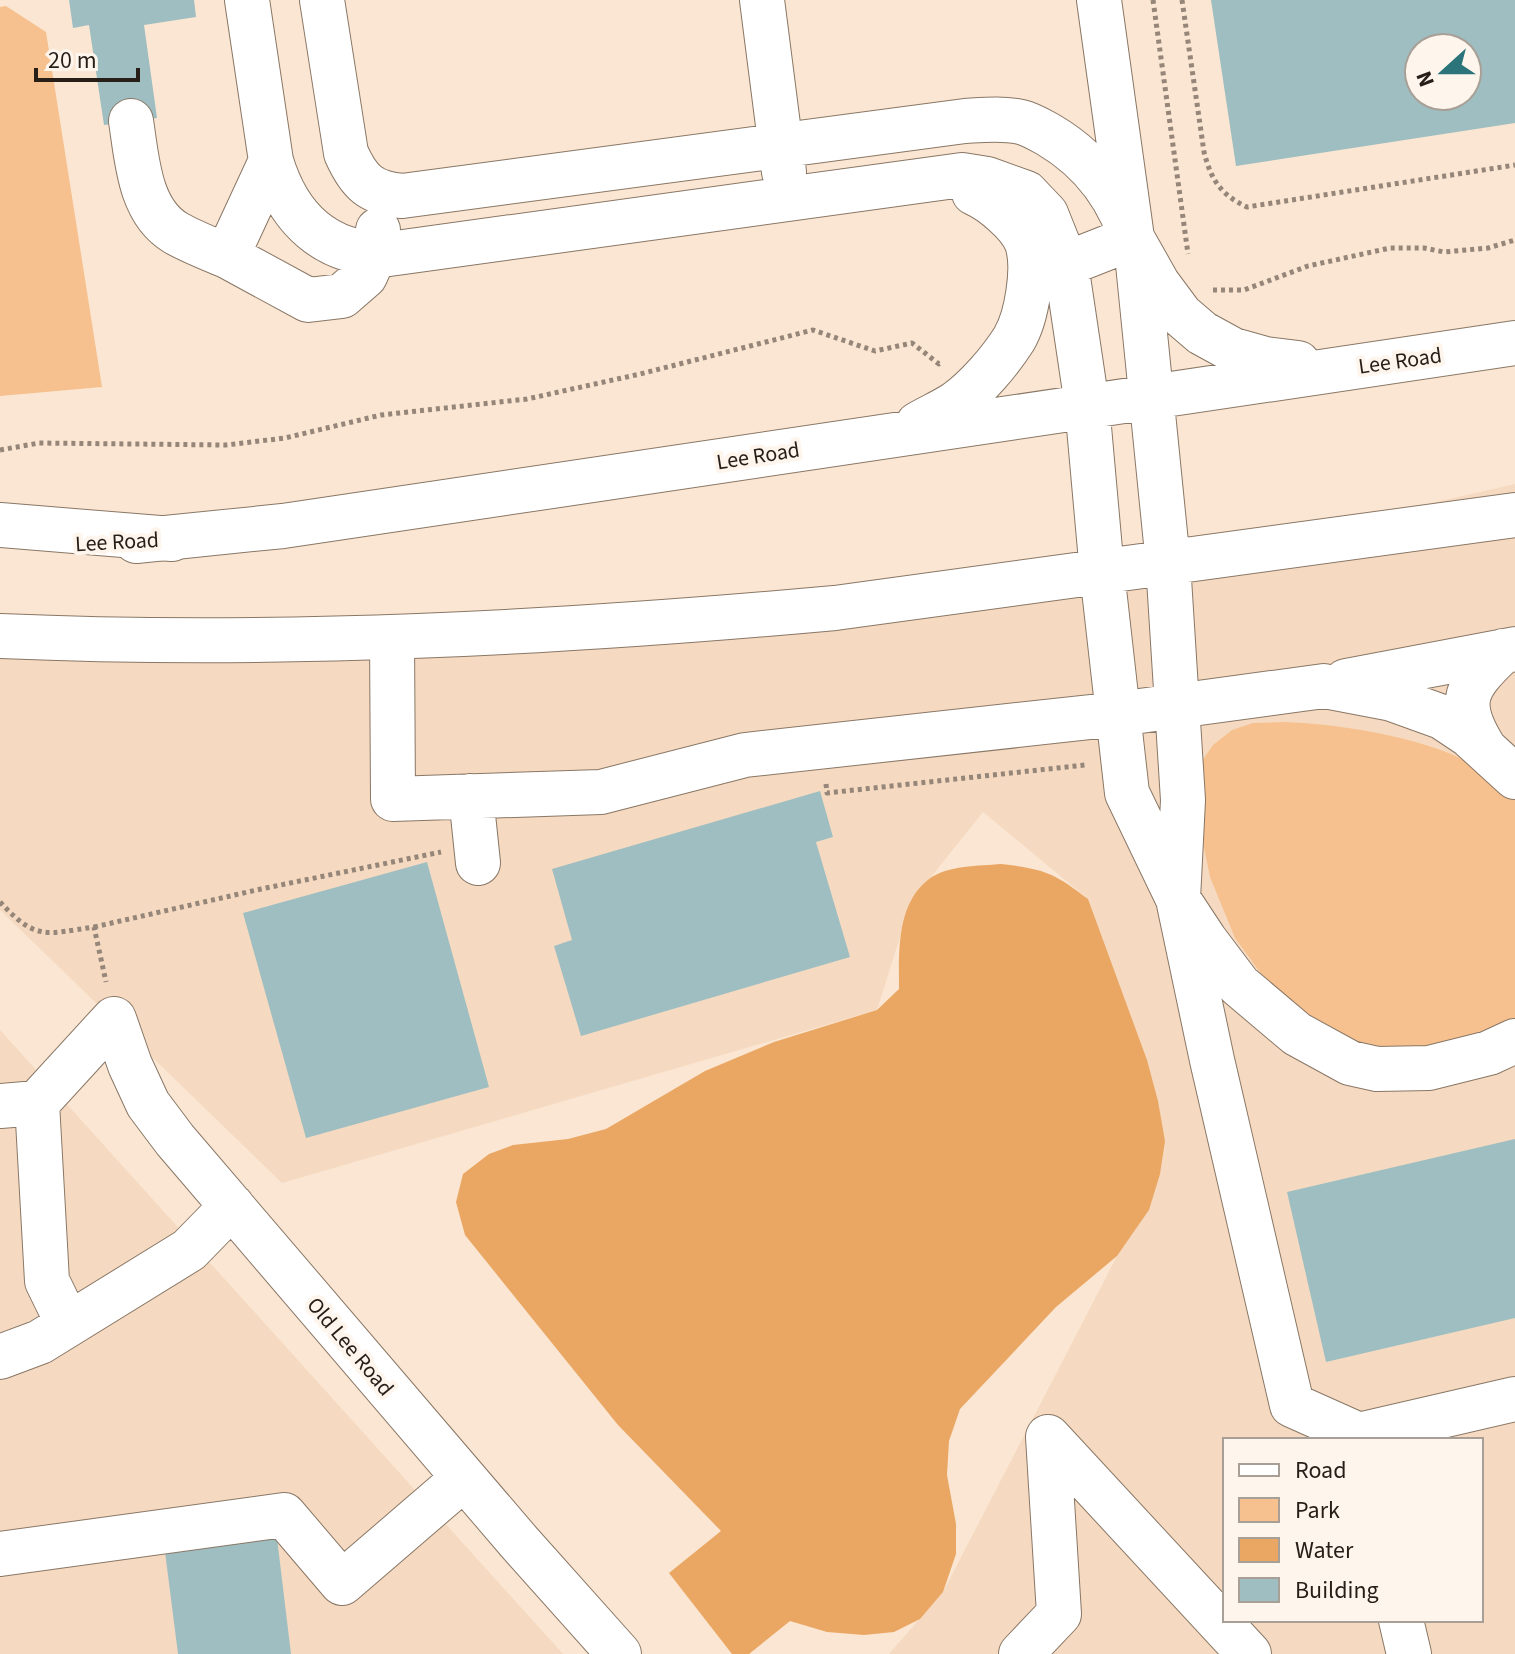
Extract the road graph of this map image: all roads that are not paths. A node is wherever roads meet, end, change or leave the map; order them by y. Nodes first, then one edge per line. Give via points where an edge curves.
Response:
1 (247, 0) edge
2 (762, 0) edge
3 (1099, 0) edge
4 (324, 5) edge
5 (131, 121) dead end
6 (781, 145) junction
7 (271, 161) junction
8 (925, 180) junction
9 (383, 194) junction
10 (787, 199) junction
11 (1132, 238) junction
12 (375, 254) junction
13 (227, 256) junction
14 (1066, 264) junction
15 (1515, 343) edge
16 (1348, 368) junction
17 (1152, 396) junction
18 (1087, 405) junction
19 (899, 434) junction
20 (1515, 515) edge
21 (0, 525) edge
22 (172, 539) junction
23 (0, 544) edge
24 (1168, 563) junction
25 (1102, 572) junction
26 (0, 636) edge
27 (392, 637) junction
28 (1509, 650) edge
29 (1324, 686) junction
30 (1177, 705) junction
31 (1118, 714) junction
32 (1500, 762) edge
33 (471, 796) junction
34 (478, 863) dead end
35 (1178, 899) junction
36 (1515, 1041) edge
37 (19, 1104) edge
38 (232, 1206) junction
39 (68, 1324) junction
40 (0, 1357) edge
41 (1515, 1399) edge
42 (1359, 1438) edge
43 (464, 1478) junction
44 (0, 1554) edge
45 (1401, 1622) edge
46 (619, 1654) edge
47 (1021, 1654) edge
48 (1249, 1654) edge
49 (1409, 1654) edge

1 - 7 street
2 - 6 street
3 - 11 street
4 - 9 street via 346,153 368,186
5 - 13 street via 143,186 162,221
6 - 9 street via 402,196
6 - 10 street
6 - 11 street via 965,121 1023,122 1082,157 1117,203
7 - 12 street via 289,206 313,230 329,242
7 - 13 street
8 - 10 street
8 - 14 street via 962,175 1026,193 1046,214
8 - 19 street via 981,196 1015,225 1027,243 1030,294 1015,338 979,381 957,403
9 - 12 street
10 - 12 street
11 - 14 street
11 - 16 street via 1158,284 1202,333 1265,359
11 - 17 street
12 - 13 street via 365,276 342,296 308,300
14 - 18 street
15 - 16 street, Lee Road
16 - 17 street, Lee Road
17 - 18 street, Lee Road
17 - 24 street
18 - 19 street, Lee Road
18 - 25 street
19 - 22 street, Lee Road
20 - 24 street
21 - 22 street
22 - 23 street, Lee Road
24 - 25 street
24 - 30 street
25 - 27 street via 835,608
25 - 31 street
26 - 27 street
27 - 33 street via 393,799
28 - 29 street
28 - 32 street via 1476,677 1468,694 1471,726
29 - 30 street
29 - 32 street via 1363,692 1442,717
30 - 31 street
30 - 35 street via 1183,800
31 - 33 street via 745,755 601,792
31 - 35 street via 1127,793
33 - 34 street
35 - 36 street via 1239,985 1297,1034 1350,1063 1377,1069 1429,1068
35 - 42 street via 1292,1405
37 - 38 street, Old Lee Road via 114,1019 148,1104
37 - 39 street via 47,1281
38 - 39 street via 189,1250
38 - 43 street, Old Lee Road
39 - 40 street
41 - 42 street
43 - 44 street via 342,1583 284,1515
43 - 46 street, Old Lee Road
45 - 49 street
47 - 48 street via 1059,1614 1048,1437

